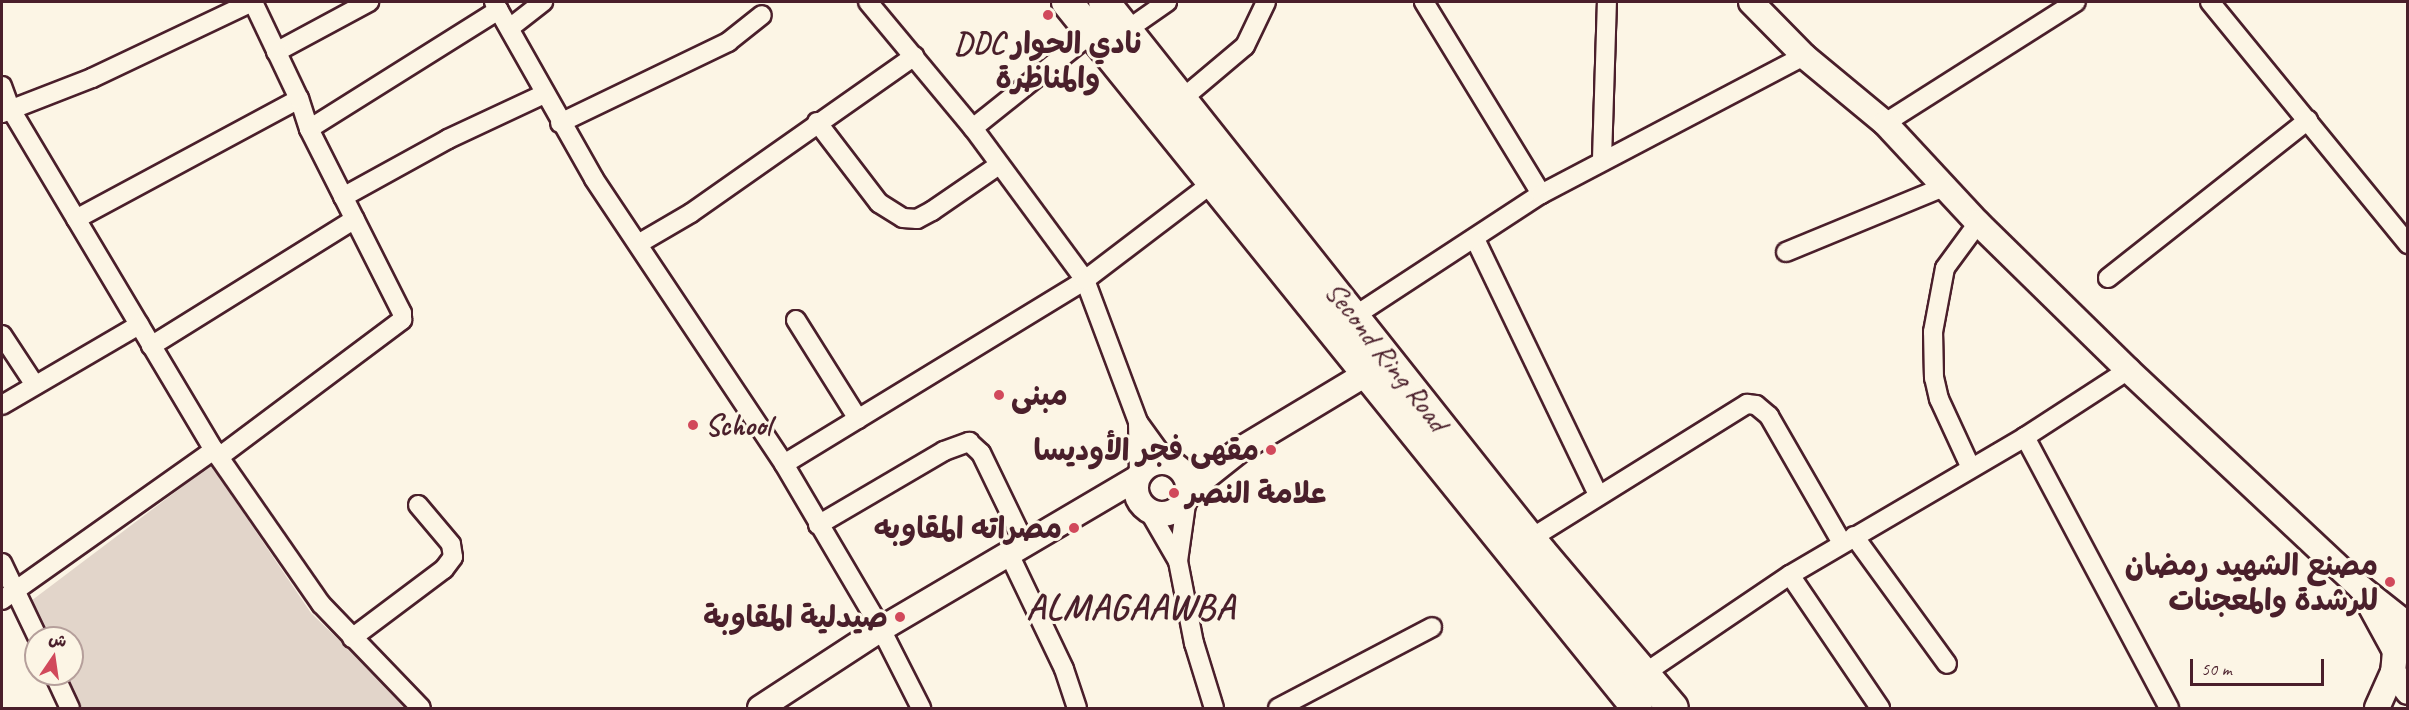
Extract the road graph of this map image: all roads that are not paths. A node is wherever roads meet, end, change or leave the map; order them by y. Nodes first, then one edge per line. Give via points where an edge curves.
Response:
1 (253, 2) edge
2 (369, 2) edge
3 (543, 2) edge
4 (868, 2) edge
5 (1067, 2) edge
6 (1104, 2) edge
7 (1167, 2) edge
8 (1266, 2) edge
9 (1424, 2) edge
10 (1608, 2) edge
11 (1751, 2) edge
12 (2076, 2) edge
13 (2210, 2) edge
14 (497, 6) edge
15 (762, 15) dead end
16 (511, 27) junction
17 (1127, 30) junction
18 (1092, 33) junction
19 (276, 52) junction
20 (914, 56) junction
21 (1804, 56) junction
22 (2, 86) edge
23 (544, 94) junction
24 (299, 99) junction
25 (1182, 99) junction
26 (6, 110) edge
27 (2308, 120) junction
28 (817, 122) junction
29 (560, 123) junction
30 (1886, 123) junction
31 (973, 128) junction
32 (309, 129) junction
33 (1602, 159) junction
34 (999, 165) junction
35 (1215, 181) junction
36 (1944, 187) junction
37 (1541, 194) junction
38 (343, 197) junction
39 (76, 219) junction
40 (355, 219) junction
41 (1978, 223) junction
42 (1475, 239) junction
43 (638, 244) junction
44 (2408, 244) edge
45 (1786, 252) dead end
46 (2108, 278) dead end
47 (1085, 279) junction
48 (1356, 315) junction
49 (796, 320) dead end
50 (139, 325) junction
51 (2, 335) edge
52 (151, 346) junction
53 (1378, 366) junction
54 (2128, 370) junction
55 (35, 385) junction
56 (2, 405) edge
57 (858, 419) junction
58 (1138, 422) junction
59 (2025, 436) junction
60 (1240, 449) junction
61 (217, 453) junction
62 (1170, 463) junction
63 (784, 465) junction
64 (1970, 466) junction
65 (1138, 476) junction
66 (1187, 494) junction
67 (1598, 495) junction
68 (418, 506) dead end
69 (1147, 509) junction
70 (1088, 510) junction
71 (818, 525) junction
72 (1530, 539) junction
73 (1848, 540) junction
74 (1017, 549) junction
75 (1178, 561) junction
76 (2, 563) edge
77 (1790, 575) junction
78 (2361, 588) junction
79 (9, 595) edge
80 (2408, 625) edge
81 (30, 626) edge
82 (1432, 627) dead end
83 (881, 628) junction
84 (352, 638) junction
85 (2398, 653) edge
86 (1947, 664) dead end
87 (1645, 673) junction
88 (60, 686) edge
89 (2408, 692) edge
90 (2408, 704) edge
91 (70, 708) edge
92 (421, 708) edge
93 (760, 708) edge
94 (921, 708) edge
95 (1077, 708) edge
96 (1214, 708) edge
97 (1278, 708) edge
98 (1637, 708) edge
99 (1673, 708) edge
100 (1880, 708) edge
101 (2169, 708) edge
102 (2376, 708) edge
103 (2400, 708) edge

1 - 19 street
1 - 26 street via 92,78
2 - 19 street
3 - 16 street
4 - 20 street
5 - 18 main road, Second Ring Road
6 - 17 main road, Second Ring Road
7 - 17 street
8 - 25 street via 1245,46
9 - 37 street
10 - 33 street
11 - 21 street
12 - 30 street
13 - 27 street
14 - 16 street
14 - 32 street
15 - 29 street via 728,42
16 - 23 street
17 - 25 main road, Second Ring Road
18 - 31 street
18 - 35 main road, Second Ring Road
19 - 24 street
20 - 28 street
20 - 31 street
21 - 30 street
21 - 33 street
22 - 26 street
23 - 29 street
23 - 38 street via 448,139
24 - 32 street
24 - 39 street
25 - 48 main road, Second Ring Road
26 - 39 street
27 - 44 street
27 - 46 street
28 - 34 street via 879,203 903,218 916,219 932,211
28 - 43 street via 691,213
29 - 43 street
30 - 36 street
31 - 34 street
32 - 38 street
33 - 37 street
34 - 47 street
35 - 47 street
35 - 53 main road, Second Ring Road
36 - 41 street
36 - 45 street
37 - 42 street
38 - 40 street
39 - 50 street
40 - 52 street
40 - 61 street via 402,313 399,323
41 - 54 street
41 - 64 street via 1945,268 1932,332 1939,399
42 - 48 street
42 - 67 street
43 - 63 street
47 - 57 street
47 - 58 street
48 - 53 main road, Second Ring Road
49 - 57 street
50 - 52 street
50 - 55 street
51 - 55 street
52 - 61 street
53 - 60 street
53 - 72 main road, Second Ring Road
53 - 98 main road, Second Ring Road
54 - 59 street
54 - 78 street
55 - 56 street
57 - 63 street
58 - 62 street
58 - 65 street
59 - 64 street
59 - 101 street
60 - 62 street
60 - 66 street
61 - 79 street
61 - 84 street via 304,583
62 - 65 street via 1156,462
62 - 66 street via 1185,476
63 - 71 street
64 - 73 street
65 - 69 street via 1135,489
65 - 70 street
66 - 69 street via 1171,513
66 - 75 street
67 - 72 street
67 - 73 street via 1740,405 1756,405 1769,416
68 - 84 street via 451,544 453,557 444,569
69 - 70 street
69 - 75 street
70 - 74 street
71 - 74 street via 944,451 969,442 981,453
71 - 83 street
72 - 87 main road, Second Ring Road
73 - 77 street
73 - 86 street
74 - 83 street
74 - 95 street
75 - 96 street via 1194,643
76 - 79 street
77 - 87 street
77 - 100 street
78 - 80 street
78 - 85 street
79 - 81 street
82 - 97 street
83 - 93 street
83 - 94 street
84 - 92 street
85 - 89 street
85 - 102 street
87 - 99 main road, Second Ring Road
88 - 91 street
90 - 103 street

